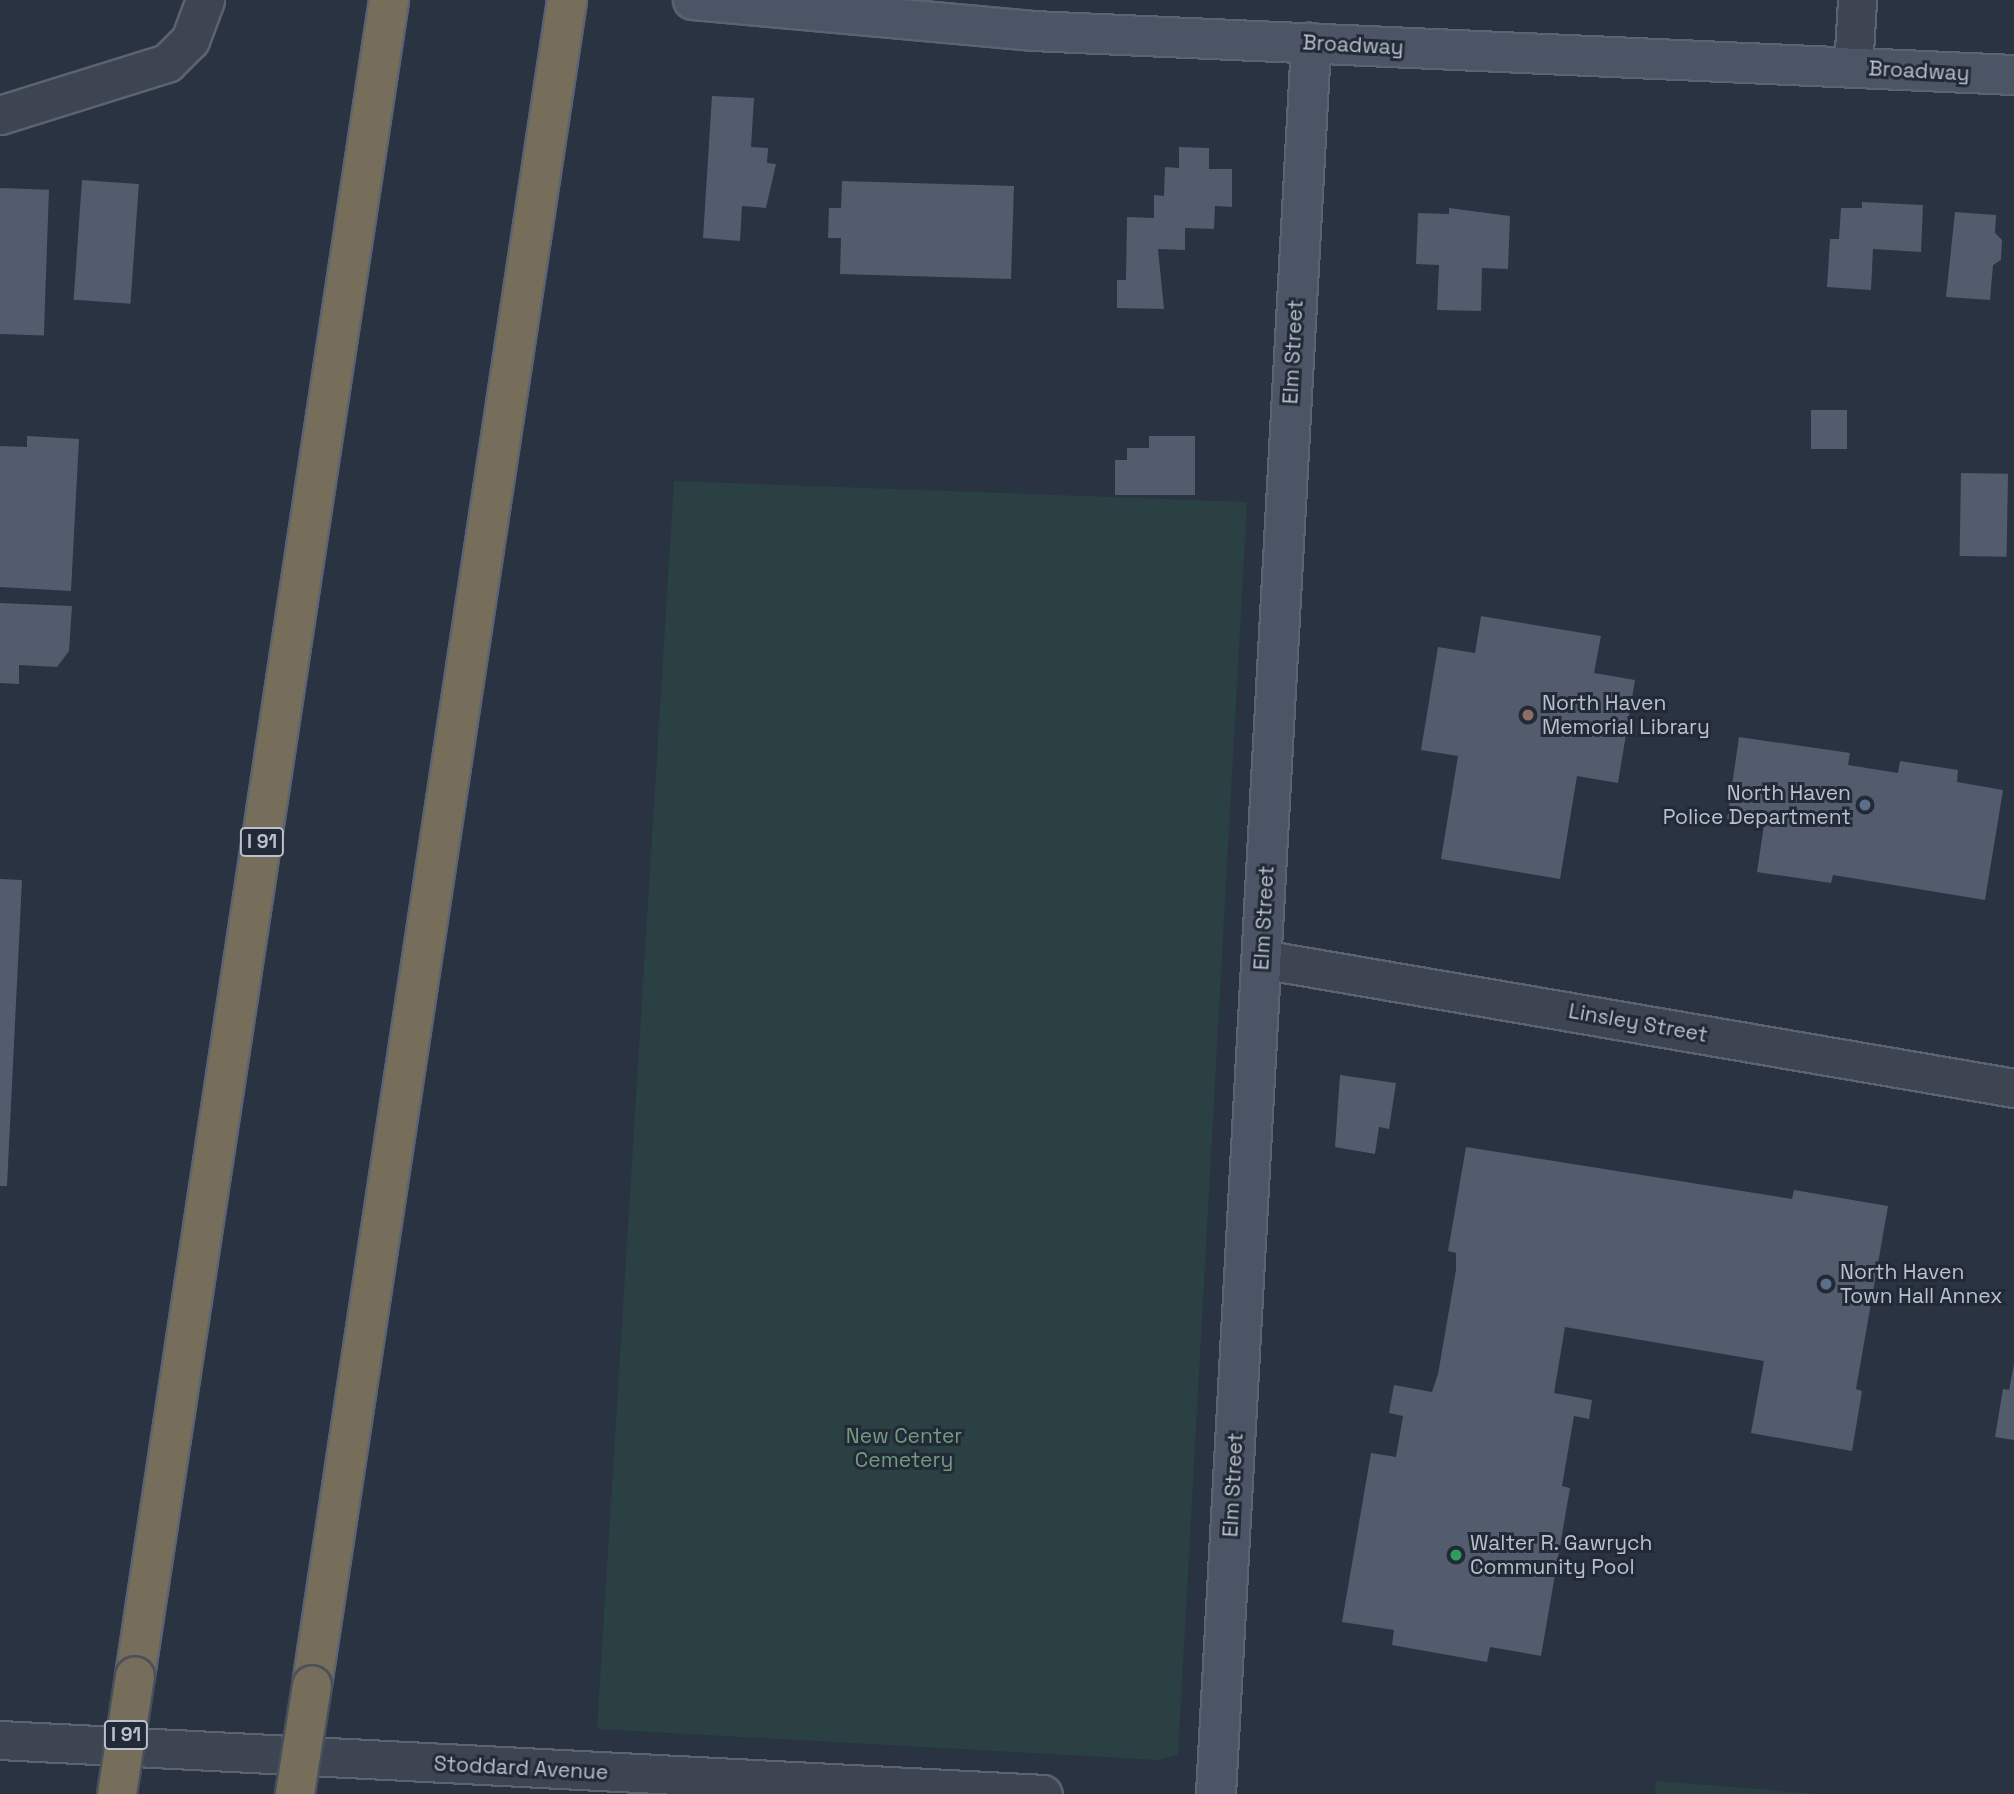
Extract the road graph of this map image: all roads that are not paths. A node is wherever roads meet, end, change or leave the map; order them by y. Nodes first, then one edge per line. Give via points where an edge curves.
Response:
1 (205, 0) edge
2 (693, 0) edge
3 (1857, 0) edge
4 (389, 4) edge
5 (564, 17) edge
6 (1311, 43) junction
7 (1853, 68) junction
8 (2014, 75) edge
9 (0, 115) edge
10 (1261, 959) junction
11 (2014, 1088) edge
12 (0, 1740) edge
13 (117, 1794) edge
14 (295, 1794) edge
15 (1043, 1794) edge
16 (1216, 1794) edge

1 - 9 street via 190,40 167,63
2 - 6 street, Broadway via 914,24
3 - 7 street
4 - 13 highway, I 91, bridge
5 - 14 highway, bridge
6 - 7 street, Broadway
6 - 10 street, Elm Street
7 - 8 street, Broadway
10 - 11 street, Linsley Street
10 - 16 street, Elm Street
12 - 15 street, Stoddard Avenue

